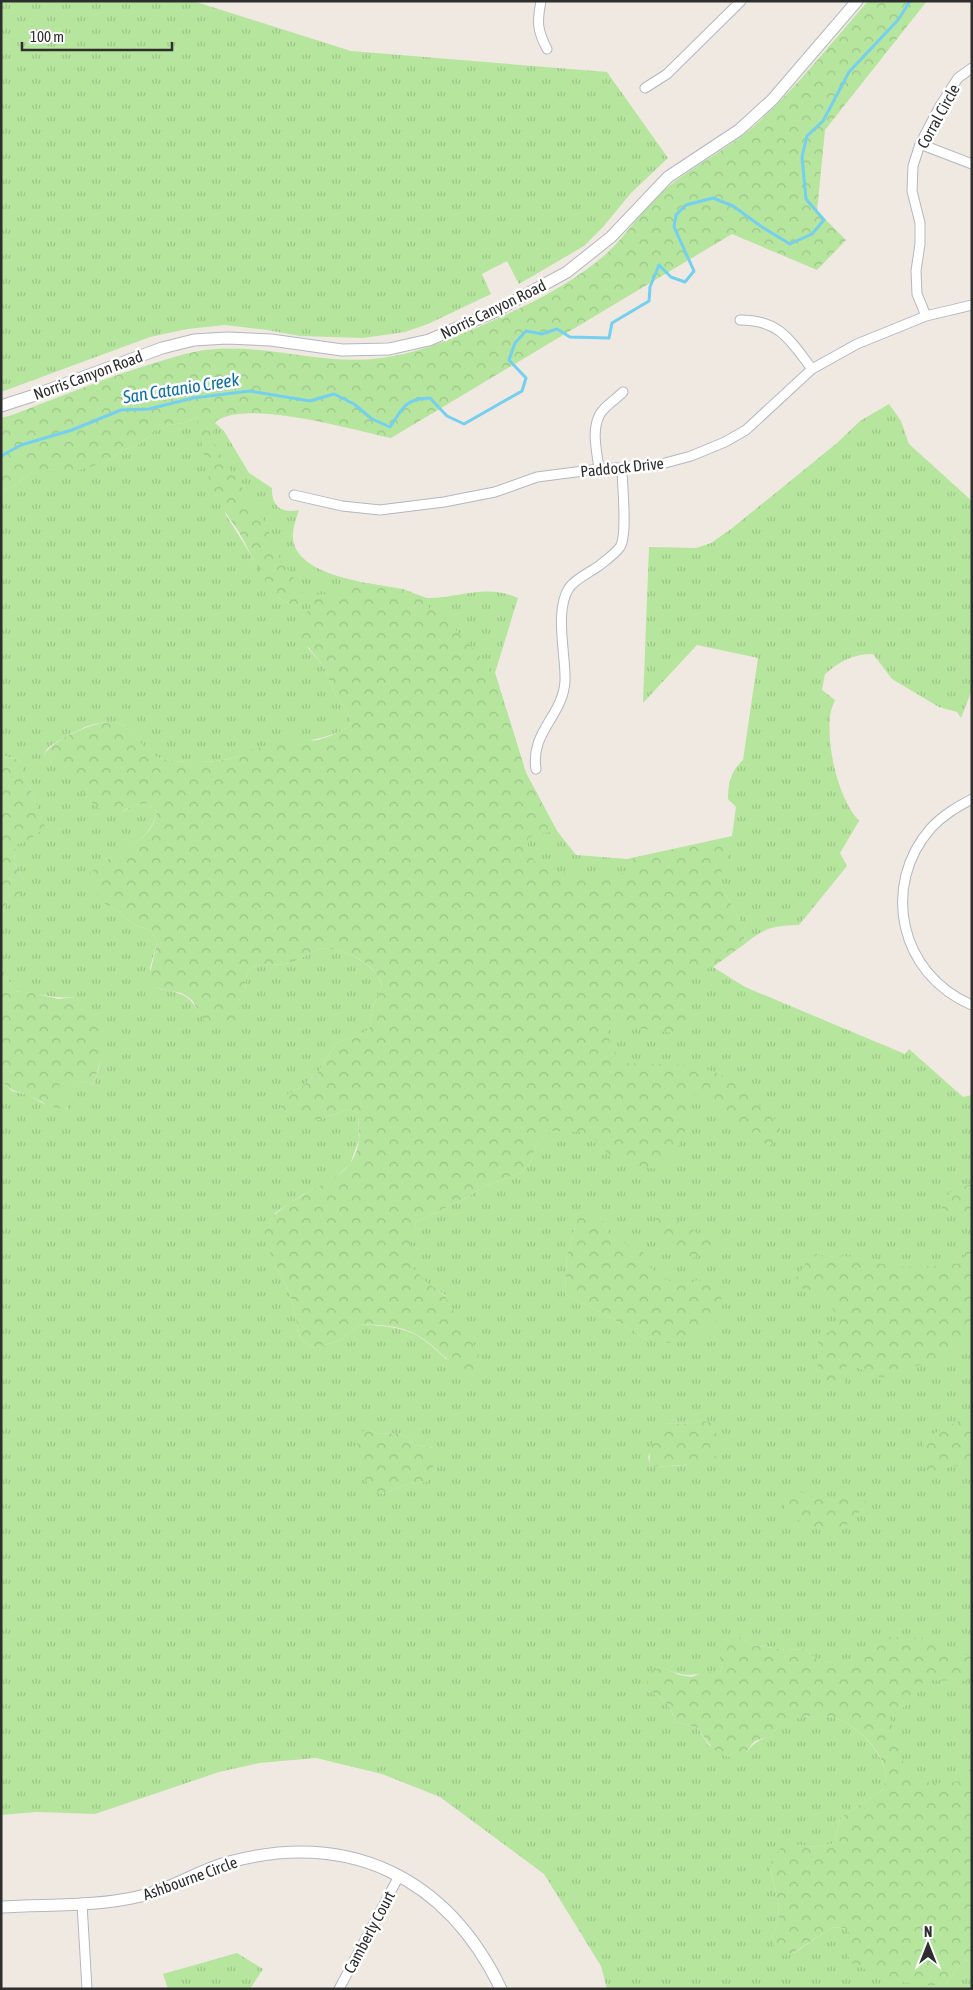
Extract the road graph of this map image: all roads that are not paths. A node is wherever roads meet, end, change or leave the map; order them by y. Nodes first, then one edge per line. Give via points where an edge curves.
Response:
1 (541, 1) edge
2 (741, 1) edge
3 (857, 1) edge
4 (547, 49) dead end
5 (972, 68) edge
6 (645, 88) dead end
7 (920, 144) junction
8 (972, 164) edge
9 (972, 305) edge
10 (926, 316) junction
11 (740, 320) dead end
12 (812, 369) junction
13 (622, 392) dead end
14 (1, 406) edge
15 (622, 468) junction
16 (599, 469) junction
17 (294, 495) dead end
18 (536, 769) dead end
19 (972, 799) edge
20 (972, 1006) edge
21 (399, 1876) junction
22 (82, 1904) junction
23 (1, 1907) edge
24 (87, 1989) edge
25 (339, 1989) edge
26 (501, 1989) edge

1 - 4 street via 539,33
2 - 6 street via 667,74
3 - 14 street, Norris Canyon Road via 772,100 739,130 668,177 611,237 567,272 494,312 429,340 388,349 342,350 271,340 194,340 162,348
5 - 7 street, Corral Circle via 958,78
7 - 8 street
7 - 10 street, Corral Circle via 913,166 912,191 920,223 916,271 918,294
9 - 10 street, Paddock Drive
10 - 12 street, Paddock Drive via 856,344
11 - 12 street via 772,325 790,340
12 - 15 street, Paddock Drive via 746,430 725,442 654,466
13 - 16 street via 601,413 596,423
15 - 16 street, Paddock Drive
15 - 18 street via 624,529 620,546 570,587 564,601 565,682 558,707 536,746
16 - 17 street, Paddock Drive via 536,477 495,492 444,502 380,510 342,506
19 - 20 street via 948,813 920,843 903,884 902,907 907,935 922,964 944,991
21 - 22 street, Ashbourne Circle via 352,1857 290,1851 228,1862 140,1896
21 - 25 street, Camberly Court
21 - 26 street, Ashbourne Circle via 454,1917 479,1949
22 - 23 street, Ashbourne Circle
22 - 24 street

